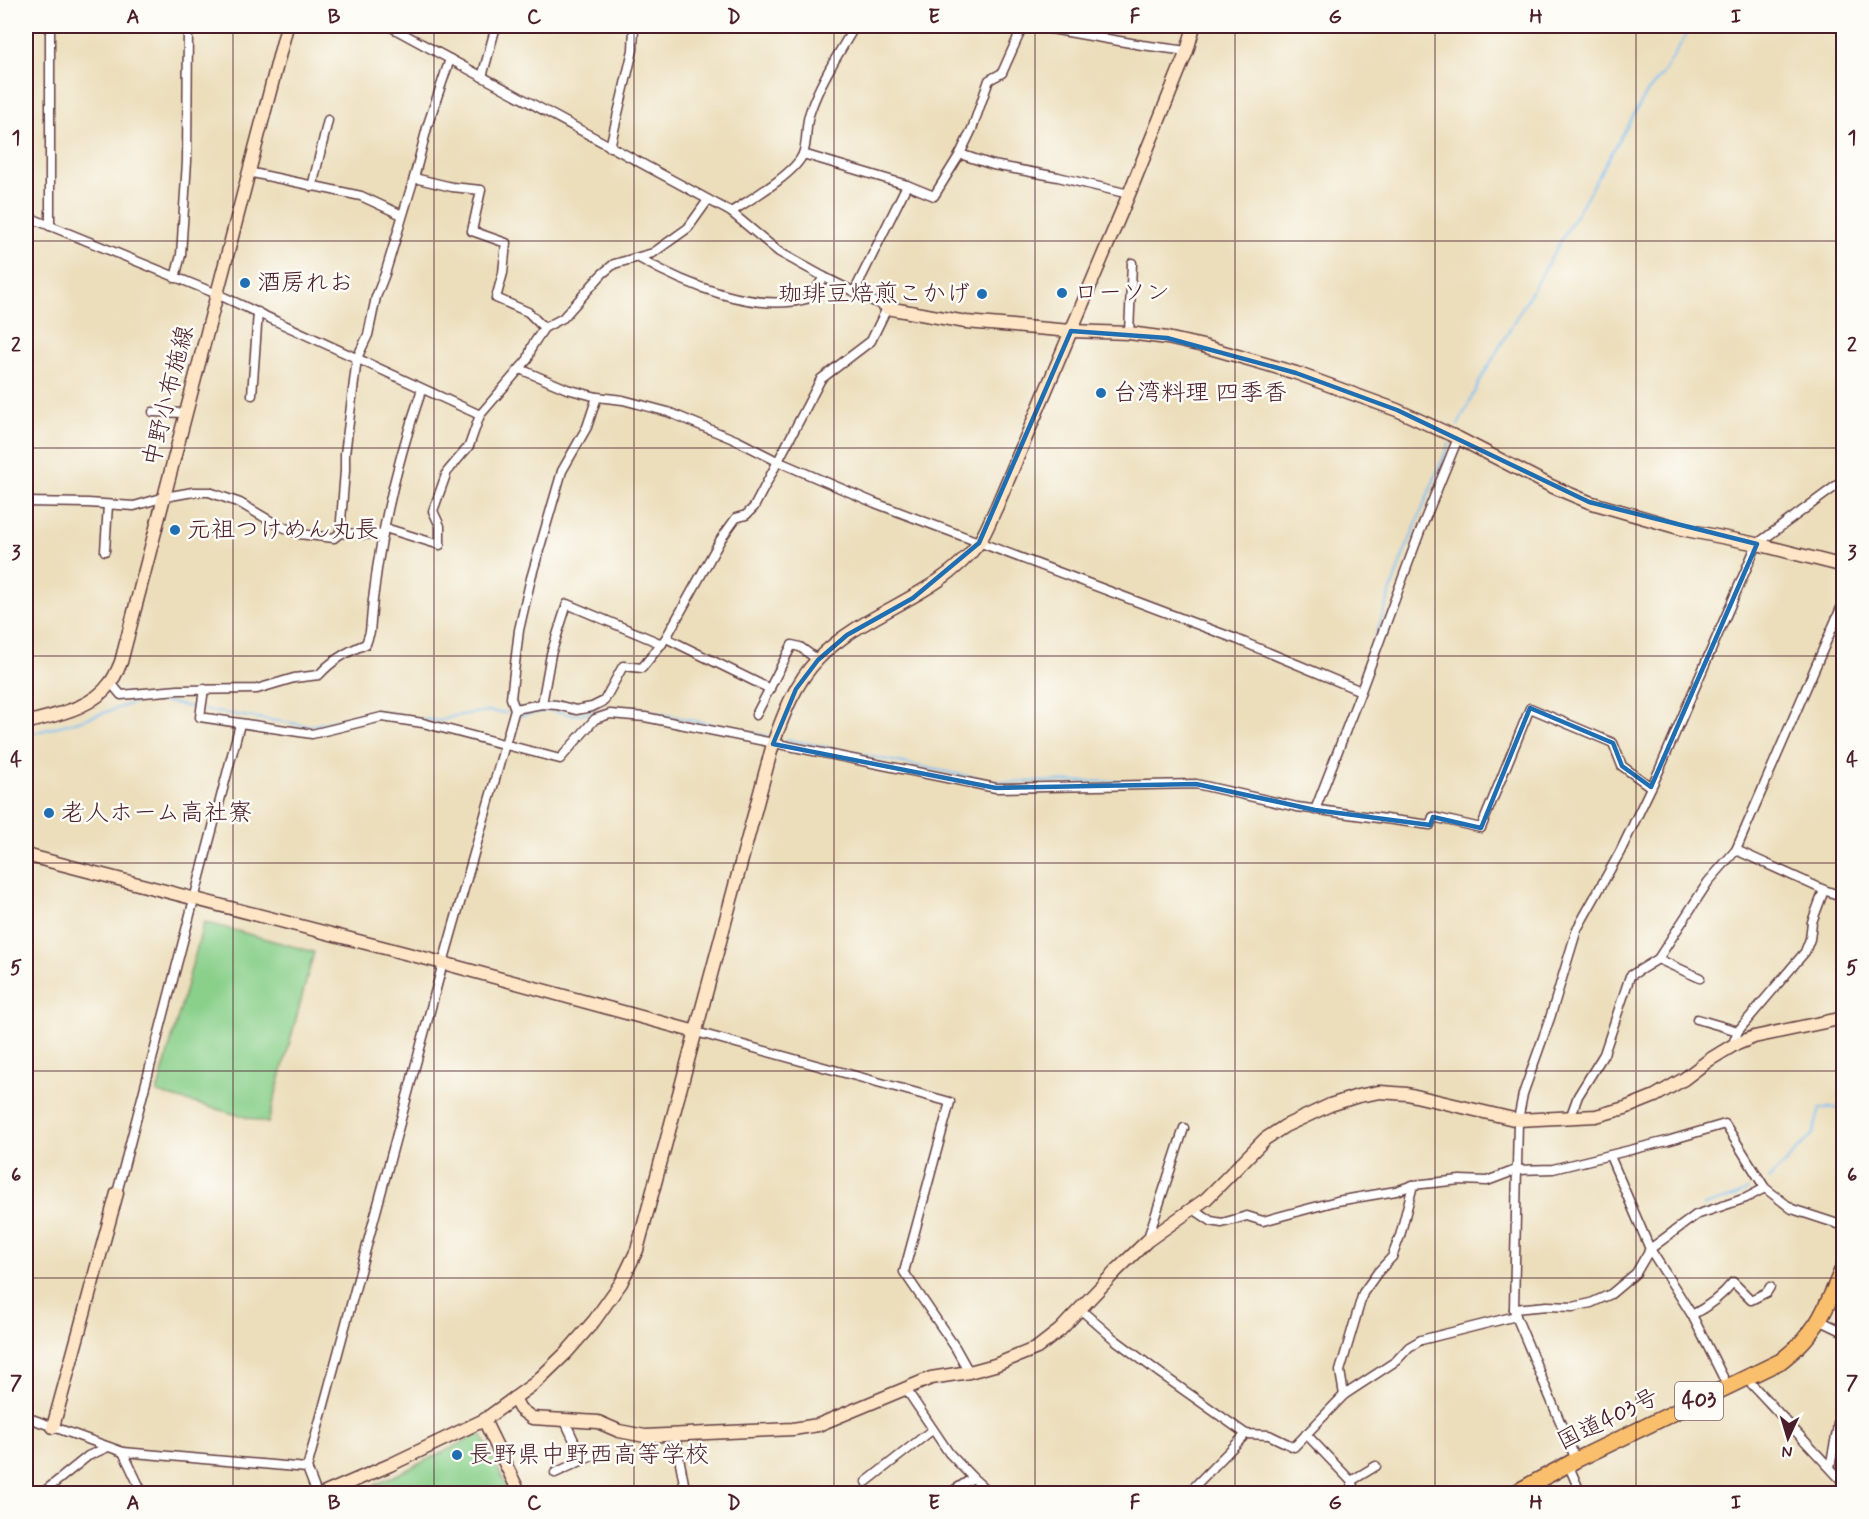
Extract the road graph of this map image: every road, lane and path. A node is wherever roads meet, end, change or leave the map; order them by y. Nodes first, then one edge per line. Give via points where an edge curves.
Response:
1 (50, 26) edge
2 (188, 26) edge
3 (287, 26) edge
4 (391, 26) edge
5 (496, 26) edge
6 (634, 26) edge
7 (836, 26) edge
8 (1023, 26) edge
9 (1034, 26) edge
10 (1194, 26) edge
11 (853, 29) edge
12 (1187, 51) junction
13 (450, 59) junction
14 (482, 77) junction
15 (328, 120) dead end
16 (610, 147) junction
17 (803, 154) junction
18 (960, 154) junction
19 (248, 172) junction
20 (414, 178) junction
21 (907, 185) junction
22 (312, 187) junction
23 (1129, 194) junction
24 (708, 200) junction
25 (731, 212) junction
26 (402, 215) junction
27 (26, 216) edge
28 (50, 226) junction
29 (639, 258) junction
30 (1132, 263) dead end
31 (824, 277) junction
32 (175, 278) junction
33 (854, 292) junction
34 (217, 294) junction
35 (886, 308) junction
36 (258, 312) junction
37 (544, 328) junction
38 (1071, 331) junction
39 (1129, 333) junction
40 (357, 358) junction
41 (520, 369) junction
42 (422, 389) junction
43 (252, 395) dead end
44 (597, 397) junction
45 (153, 412) dead end
46 (186, 413) junction
47 (480, 415) junction
48 (1458, 438) junction
49 (777, 461) junction
50 (1844, 480) edge
51 (165, 496) junction
52 (26, 502) edge
53 (108, 505) junction
54 (340, 532) junction
55 (384, 532) junction
56 (979, 543) junction
57 (1757, 544) junction
58 (105, 551) dead end
59 (1844, 566) edge
60 (1844, 601) edge
61 (664, 641) junction
62 (818, 660) junction
63 (111, 683) junction
64 (204, 689) junction
65 (770, 689) junction
66 (1361, 691) junction
67 (542, 704) junction
68 (515, 709) junction
69 (756, 715) dead end
70 (26, 723) edge
71 (240, 724) junction
72 (505, 744) junction
73 (773, 744) junction
74 (1651, 787) junction
75 (1315, 810) junction
76 (1736, 849) junction
77 (26, 855) edge
78 (1824, 890) junction
79 (1844, 897) edge
80 (193, 898) junction
81 (1658, 958) junction
82 (443, 963) junction
83 (1700, 978) dead end
84 (1844, 1018) edge
85 (1697, 1019) dead end
86 (1738, 1031) junction
87 (696, 1032) junction
88 (1732, 1046) junction
89 (1570, 1118) junction
90 (1518, 1120) junction
91 (1184, 1128) dead end
92 (1610, 1156) junction
93 (1516, 1170) junction
94 (1413, 1185) junction
95 (1765, 1188) junction
96 (117, 1193) joint
97 (1193, 1209) junction
98 (1844, 1226) edge
99 (1147, 1242) junction
100 (1650, 1249) junction
101 (1844, 1266) edge
102 (1770, 1287) dead end
103 (1080, 1309) junction
104 (1515, 1313) junction
105 (1692, 1315) junction
106 (1821, 1321) junction
107 (1844, 1332) edge
108 (969, 1372) junction
109 (1746, 1378) junction
110 (1843, 1385) edge
111 (1728, 1387) junction
112 (906, 1389) junction
113 (1344, 1395) junction
114 (514, 1398) junction
115 (26, 1417) edge
116 (564, 1419) junction
117 (484, 1420) junction
118 (53, 1427) junction
119 (932, 1430) junction
120 (1246, 1434) junction
121 (1306, 1434) junction
122 (675, 1436) junction
123 (108, 1447) junction
124 (123, 1452) junction
125 (594, 1455) dead end
126 (583, 1460) junction
127 (1572, 1462) junction
128 (1376, 1466) dead end
129 (1830, 1467) junction
130 (308, 1468) junction
131 (555, 1473) dead end
132 (972, 1478) junction
133 (1351, 1481) junction
134 (866, 1482) dead end
135 (1843, 1483) edge
136 (41, 1494) edge
137 (143, 1494) edge
138 (317, 1494) edge
139 (323, 1494) edge
140 (520, 1494) edge
141 (686, 1494) edge
142 (948, 1494) edge
143 (991, 1494) edge
144 (1187, 1494) edge
145 (1356, 1494) edge
146 (1513, 1494) edge
147 (1581, 1494) edge

1 - 28 street
2 - 32 street via 186,161 181,255
3 - 19 street, 中野小布施線
4 - 13 street
5 - 14 street
6 - 16 street via 633,50
7 - 11 street
8 - 18 street via 1002,73 989,80
9 - 12 street
10 - 12 street
11 - 17 street via 809,114
12 - 23 street
13 - 14 street
13 - 20 street
14 - 16 street
15 - 22 street
16 - 24 street
17 - 21 street
17 - 25 street via 789,171
18 - 21 street via 934,196
18 - 23 street via 993,165
19 - 22 street
19 - 34 street, 中野小布施線
20 - 26 street
20 - 37 street via 481,190 472,231 506,243 496,298 528,312
21 - 33 street
22 - 26 street via 361,196
23 - 38 street
24 - 25 street
24 - 29 street via 688,228 653,253
25 - 31 street via 779,252
26 - 40 street via 368,335
27 - 28 street
28 - 32 street
29 - 31 street via 668,275 758,302 810,298
29 - 37 street via 614,264 563,318
30 - 39 street
31 - 33 street
32 - 34 street
33 - 35 street
34 - 36 street
34 - 46 street, 中野小布施線
35 - 38 street via 966,322
35 - 49 street via 870,341 821,379
36 - 40 street
36 - 43 street
37 - 41 street
38 - 39 street
38 - 56 street
39 - 48 street via 1194,344 1296,373 1397,410
40 - 42 street
40 - 54 street
41 - 44 street
41 - 47 street
42 - 47 street
42 - 55 street via 397,468
44 - 49 street via 668,412
44 - 68 street via 587,427 562,471 531,578 519,630 511,698
45 - 46 street
46 - 51 street, 中野小布施線
47 - 55 street via 469,446 447,472 433,511 440,526 440,545
48 - 57 street via 1590,502 1686,530
48 - 66 street
49 - 56 street
49 - 61 street via 754,507 736,518 721,539
50 - 57 street
51 - 53 street via 134,506
51 - 54 street via 209,492 240,503 299,534 334,538
51 - 63 street, 中野小布施線 via 121,662
52 - 53 street
53 - 58 street
54 - 55 street
55 - 64 street via 366,644 348,651 319,675 257,689
56 - 62 street via 956,567 913,598 847,635
56 - 66 street via 1236,639
57 - 59 street
57 - 74 street
60 - 76 street
61 - 65 street
61 - 67 street via 642,668 623,666 604,701 576,710
61 - 67 street via 567,604 551,654
62 - 65 street via 792,645
62 - 73 street via 796,689
63 - 64 street via 121,695
63 - 70 street, 中野小布施線 via 85,704
64 - 71 street via 200,717
65 - 69 street
66 - 75 street
67 - 68 street
68 - 72 street
71 - 72 street via 312,734 382,717
71 - 80 street
72 - 73 street via 560,759 595,719 610,714 645,717
72 - 82 street
73 - 75 street via 996,788 1196,784
73 - 87 street
74 - 75 street via 1622,766 1613,743 1530,708 1482,828 1433,817 1430,825
74 - 90 street via 1577,929
76 - 78 street
76 - 81 street via 1708,882
77 - 80 street
78 - 79 street
78 - 86 street via 1805,952
80 - 82 street
80 - 96 street
81 - 83 street
81 - 89 street via 1630,976 1604,1054 1578,1096
82 - 87 street
82 - 130 street
84 - 88 street via 1754,1037
85 - 86 street
86 - 88 street
87 - 108 street via 950,1102 904,1272
87 - 114 street via 637,1251 621,1283 594,1321 535,1383
88 - 89 street via 1655,1096 1596,1116
89 - 90 street
90 - 93 street
90 - 97 street via 1407,1094 1380,1092 1358,1096 1330,1105 1265,1139
91 - 99 street
92 - 93 street via 1553,1169
92 - 95 street via 1725,1124
92 - 100 street
93 - 94 street via 1487,1182 1460,1180
93 - 104 street
94 - 97 street via 1263,1221 1247,1216 1222,1224
94 - 113 street via 1392,1257 1363,1293 1340,1371
95 - 98 street via 1792,1209
95 - 100 street via 1696,1215
96 - 118 street
97 - 99 street
99 - 103 street
100 - 104 street via 1636,1273 1611,1294 1573,1307 1547,1306
100 - 105 street
101 - 106 highway, 国道403号 / 403
102 - 105 street via 1751,1300 1733,1282 1709,1306
103 - 108 street via 1037,1348
103 - 120 street via 1114,1339
104 - 113 street via 1421,1340
104 - 127 street
105 - 111 street
106 - 107 street
106 - 109 highway, 国道403号 / 403 via 1800,1347
108 - 112 street via 931,1378
109 - 111 highway, 国道403号 / 403
109 - 129 street
110 - 129 street
111 - 127 highway, 国道403号 / 403
112 - 119 street
112 - 122 street via 818,1425
113 - 121 street
114 - 116 street via 532,1418
114 - 117 street
115 - 118 street
116 - 122 street via 598,1422 645,1436
116 - 126 street
117 - 139 street
117 - 140 street
118 - 123 street
119 - 132 street
119 - 134 street
120 - 121 street via 1269,1435 1294,1447
120 - 144 street
121 - 133 street
122 - 141 street
123 - 124 street
123 - 136 street via 87,1456
124 - 130 street
124 - 137 street
125 - 126 street
126 - 131 street
127 - 146 highway, 国道403号 / 403
127 - 147 street
128 - 133 street
129 - 135 street
130 - 138 street
132 - 142 street
132 - 143 street
133 - 145 street

